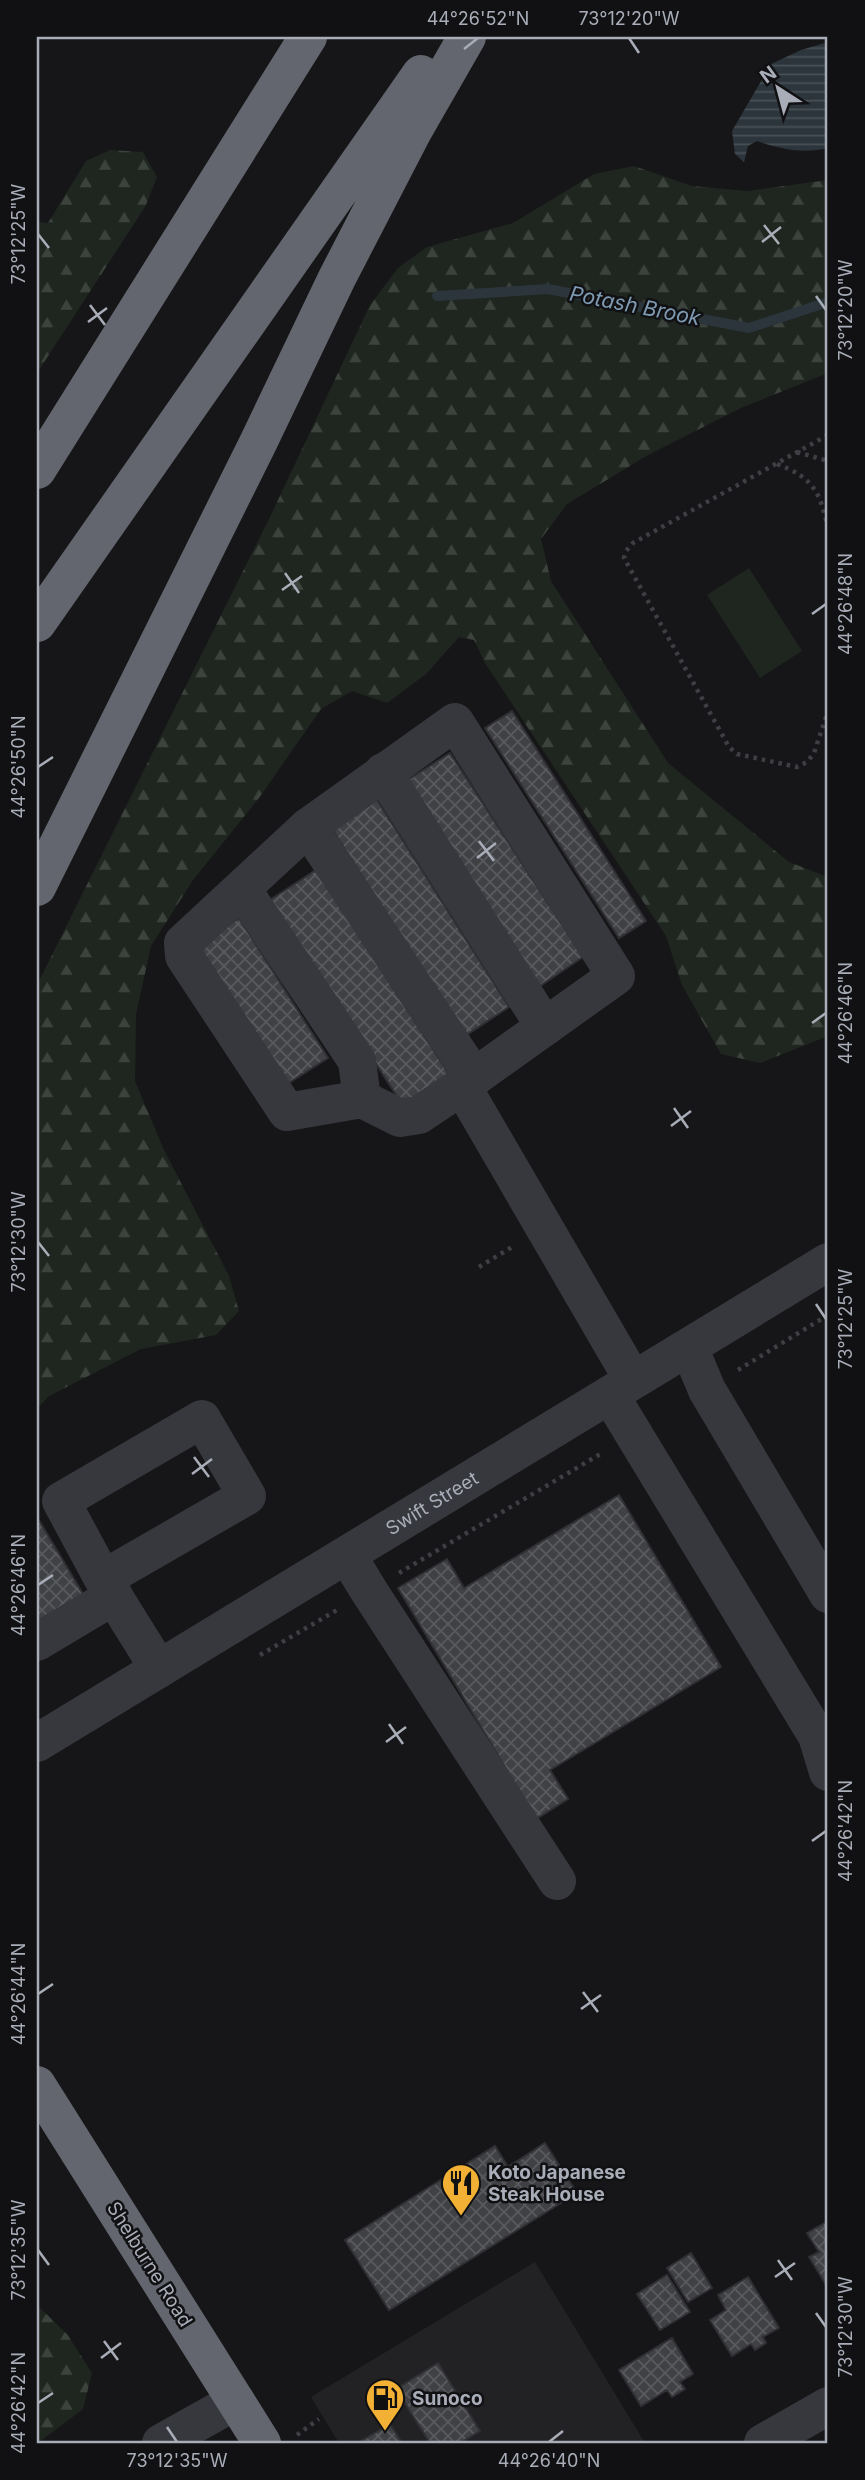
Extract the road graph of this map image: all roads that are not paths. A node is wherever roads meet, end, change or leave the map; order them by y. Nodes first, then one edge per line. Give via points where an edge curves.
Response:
1 (308, 37) edge
2 (446, 37) edge
3 (467, 37) edge
4 (37, 470) edge
5 (37, 622) edge
6 (383, 772) junction
7 (309, 827) junction
8 (37, 887) edge
9 (242, 889) junction
10 (545, 1027) junction
11 (468, 1082) junction
12 (362, 1099) junction
13 (828, 1262) edge
14 (689, 1346) junction
15 (621, 1387) junction
16 (347, 1555) junction
17 (108, 1587) junction
18 (828, 1594) edge
19 (37, 1642) edge
20 (159, 1670) junction
21 (37, 1743) edge
22 (828, 1772) edge
23 (557, 1881) dead end
24 (37, 2085) edge
25 (236, 2401) junction
26 (828, 2406) edge
27 (277, 2440) edge
28 (161, 2443) edge
29 (763, 2443) edge

1 - 4 highway
2 - 5 highway
3 - 8 highway via 343,266
6 - 7 street
6 - 10 street
6 - 10 street via 455,722 616,976
7 - 9 street
7 - 11 street
9 - 12 street via 357,1061
9 - 12 street via 183,943 184,956 287,1112
10 - 11 street
11 - 12 street via 419,1115 400,1118
11 - 15 street
13 - 14 street, Swift Street
14 - 15 street, Swift Street
14 - 18 street via 707,1390
15 - 16 street, Swift Street
15 - 22 street via 633,1434 817,1736
16 - 20 street, Swift Street
16 - 23 street
17 - 17 street via 61,1501 202,1419 247,1496
17 - 19 street
17 - 20 street
20 - 21 street, Swift Street
24 - 25 highway, Shelburne Road
25 - 27 highway, Shelburne Road
25 - 28 street
26 - 29 street

